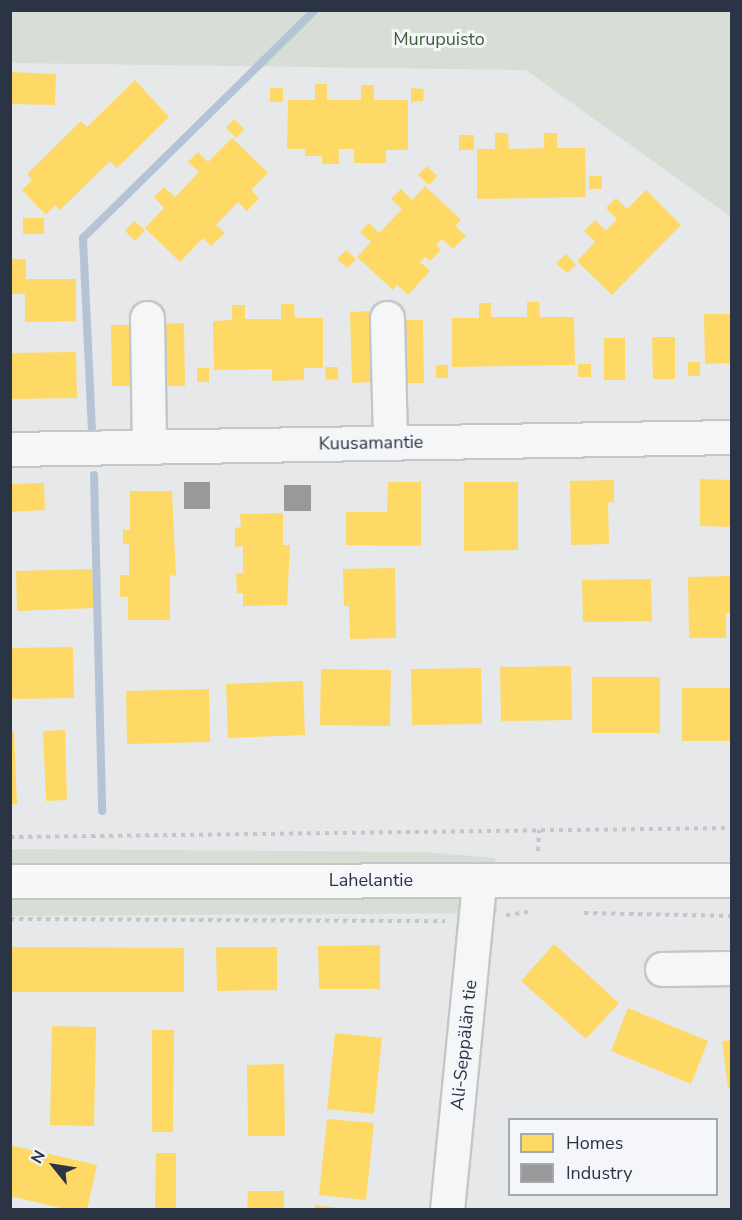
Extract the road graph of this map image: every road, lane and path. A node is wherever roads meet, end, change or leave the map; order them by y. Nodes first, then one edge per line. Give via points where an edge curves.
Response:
1 (147, 318) dead end
2 (387, 318) dead end
3 (732, 437) edge
4 (390, 443) junction
5 (149, 447) junction
6 (10, 449) edge
7 (732, 828) edge
8 (10, 837) edge
9 (732, 880) edge
10 (10, 881) edge
11 (479, 881) junction
12 (535, 912) dead end
13 (581, 913) dead end
14 (732, 916) edge
15 (10, 919) edge
16 (477, 919) junction
17 (732, 968) edge
18 (662, 969) dead end
19 (447, 1209) edge

1 - 5 street
2 - 4 street
3 - 4 street, Kuusamantie
4 - 5 street, Kuusamantie
5 - 6 street, Kuusamantie
7 - 8 path
9 - 11 main road, Lahelantie
10 - 11 main road, Lahelantie
11 - 16 street, Ali-Seppälän tie
12 - 16 path
13 - 14 path
15 - 16 path
16 - 19 street, Ali-Seppälän tie
17 - 18 street

